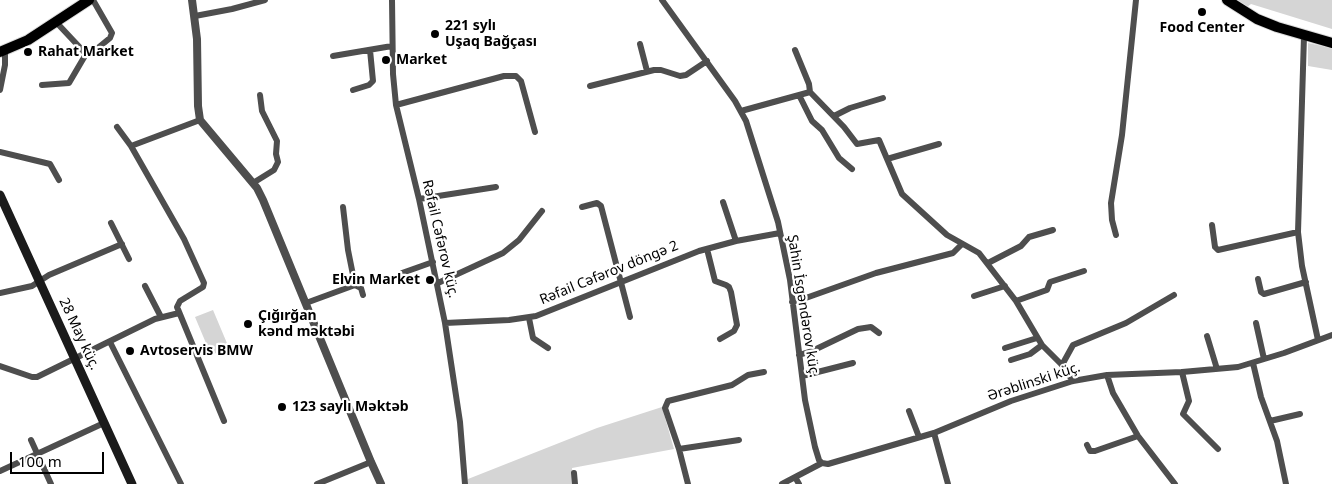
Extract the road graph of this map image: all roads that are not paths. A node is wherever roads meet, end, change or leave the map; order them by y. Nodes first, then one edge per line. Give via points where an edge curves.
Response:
1 (88, 0) edge
2 (93, 0) edge
3 (192, 0) edge
4 (265, 0) edge
5 (392, 0) edge
6 (662, 0) edge
7 (1136, 0) edge
8 (1227, 0) edge
9 (195, 16) junction
10 (56, 22) junction
11 (1304, 36) junction
12 (1332, 43) edge
13 (640, 44) dead end
14 (392, 46) junction
15 (370, 50) junction
16 (796, 50) dead end
17 (2, 51) edge
18 (94, 52) dead end
19 (333, 56) dead end
20 (707, 61) junction
21 (647, 71) junction
22 (42, 85) dead end
23 (590, 86) dead end
24 (0, 90) edge
25 (353, 90) dead end
26 (810, 92) junction
27 (260, 95) dead end
28 (799, 95) junction
29 (883, 98) dead end
30 (396, 105) junction
31 (741, 112) junction
32 (834, 116) junction
33 (200, 120) junction
34 (117, 127) dead end
35 (535, 132) dead end
36 (940, 144) dead end
37 (131, 146) junction
38 (0, 152) edge
39 (887, 159) junction
40 (852, 169) dead end
41 (59, 180) dead end
42 (253, 183) junction
43 (496, 187) dead end
44 (0, 196) edge
45 (419, 199) junction
46 (724, 202) dead end
47 (343, 207) dead end
48 (582, 207) dead end
49 (542, 211) dead end
50 (111, 224) dead end
51 (1212, 225) dead end
52 (1053, 230) dead end
53 (1298, 232) junction
54 (780, 234) junction
55 (1116, 235) dead end
56 (736, 241) junction
57 (122, 244) junction
58 (962, 244) junction
59 (707, 248) junction
60 (129, 259) dead end
61 (433, 262) junction
62 (988, 263) junction
63 (1084, 271) dead end
64 (402, 272) dead end
65 (1258, 279) dead end
66 (40, 281) junction
67 (621, 282) junction
68 (1306, 282) junction
69 (438, 283) junction
70 (355, 285) junction
71 (145, 286) dead end
72 (1005, 286) junction
73 (0, 293) edge
74 (363, 295) dead end
75 (1174, 295) dead end
76 (974, 296) dead end
77 (1016, 301) junction
78 (792, 302) junction
79 (306, 303) junction
80 (179, 313) junction
81 (161, 317) junction
82 (630, 317) dead end
83 (528, 318) junction
84 (445, 323) junction
85 (1256, 323) dead end
86 (879, 333) dead end
87 (1332, 335) edge
88 (1207, 336) dead end
89 (1037, 338) junction
90 (720, 339) dead end
91 (1318, 340) junction
92 (110, 342) junction
93 (1042, 345) junction
94 (548, 348) dead end
95 (1005, 348) dead end
96 (799, 355) junction
97 (76, 359) junction
98 (1011, 360) dead end
99 (1264, 360) junction
100 (853, 363) dead end
101 (1253, 363) junction
102 (1062, 365) junction
103 (0, 366) edge
104 (1217, 369) junction
105 (764, 372) dead end
106 (1182, 372) junction
107 (1107, 375) junction
108 (802, 376) junction
109 (1073, 381) junction
110 (909, 411) dead end
111 (1300, 414) dead end
112 (224, 421) dead end
113 (1270, 421) junction
114 (104, 422) junction
115 (934, 433) junction
116 (1138, 436) junction
117 (919, 437) junction
118 (31, 440) dead end
119 (739, 440) dead end
120 (1088, 445) dead end
121 (679, 449) junction
122 (1218, 449) dead end
123 (37, 453) junction
124 (371, 462) junction
125 (822, 463) junction
126 (0, 471) edge
127 (574, 472) dead end
128 (795, 477) junction
129 (51, 484) edge
130 (132, 484) edge
131 (181, 484) edge
132 (316, 484) edge
133 (381, 484) edge
134 (465, 484) edge
135 (576, 484) edge
136 (688, 484) edge
137 (782, 484) edge
138 (799, 484) edge
139 (948, 484) edge
140 (1175, 484) edge
141 (1286, 484) edge

1 - 10 main road
2 - 18 street via 112,33
3 - 9 street
4 - 9 street
5 - 14 street, Rəfail Cəfərov küç.
6 - 20 street, Şahin İsgəndərov küç.
7 - 55 street via 1122,135 1111,203
8 - 11 main road via 1266,23
9 - 33 street
10 - 17 main road
10 - 22 street via 86,54 69,83
11 - 12 main road
11 - 53 street
13 - 21 street
14 - 15 street
14 - 30 street, Rəfail Cəfərov küç.
15 - 19 street
15 - 25 street via 373,80 369,85
16 - 26 street
17 - 24 street via 5,64
20 - 21 street via 680,76 661,70
20 - 31 street, Şahin İsgəndərov küç.
21 - 23 street
26 - 28 street
26 - 32 street
27 - 42 street via 262,111 276,141 278,162 274,170
28 - 31 street
28 - 40 street via 812,121 822,130 839,158
29 - 32 street
30 - 35 street via 504,76 516,76 521,81
30 - 45 street, Rəfail Cəfərov küç.
31 - 54 street, Şahin İsgəndərov küç.
32 - 39 street via 857,144 879,140
33 - 37 street
33 - 42 street
34 - 37 street
36 - 39 street
37 - 80 street via 184,239 204,283 203,287 180,301
38 - 41 street via 50,164
39 - 58 street via 898,187 908,201 946,235
42 - 79 street
43 - 45 street
44 - 66 main road, 28 May küç.
45 - 61 street, Rəfail Cəfərov küç.
46 - 56 street
47 - 70 street
48 - 67 street via 596,203 601,206
49 - 69 street via 519,240 502,253
50 - 57 street
51 - 53 street via 1218,250
52 - 62 street via 1029,237 1021,246
53 - 68 street
54 - 56 street, Rəfail Cəfərov döngə 2
54 - 78 street, Şahin İsgəndərov küç.
56 - 59 street, Rəfail Cəfərov döngə 2
57 - 60 street
57 - 66 street
58 - 62 street
58 - 78 street via 953,253 876,273
59 - 67 street, Rəfail Cəfərov döngə 2
59 - 90 street via 715,281 729,287 738,325
61 - 64 street
61 - 69 street, Rəfail Cəfərov küç.
62 - 72 street
63 - 77 street via 1050,282 1044,291
65 - 68 street via 1264,294
66 - 73 street
66 - 97 main road, 28 May küç.
67 - 82 street
67 - 83 street, Rəfail Cəfərov döngə 2
68 - 91 street
69 - 84 street, Rəfail Cəfərov küç.
70 - 74 street via 361,288
70 - 79 street
71 - 81 street
72 - 76 street
72 - 77 street
75 - 102 street via 1126,323 1073,346
77 - 89 street
78 - 96 street, Şahin İsgəndərov küç.
79 - 124 street
80 - 81 street
80 - 112 street
81 - 92 street
83 - 84 street, Rəfail Cəfərov döngə 2
83 - 94 street via 533,338
84 - 134 street, Rəfail Cəfərov küç. via 460,422
85 - 99 street
86 - 96 street via 871,327 858,329
87 - 91 street, Ərəblinski küç.
88 - 104 street
89 - 93 street
89 - 95 street
91 - 99 street, Ərəblinski küç.
92 - 97 street
92 - 131 street
93 - 98 street via 1030,354
93 - 102 street
96 - 108 street, Şahin İsgəndərov küç.
97 - 103 street via 37,377
97 - 114 main road, 28 May küç.
99 - 101 street, Ərəblinski küç.
100 - 108 street
101 - 104 street, Ərəblinski küç.
101 - 113 street
102 - 109 street
104 - 106 street, Ərəblinski küç.
105 - 121 street via 748,375 732,385 668,401 665,408
106 - 107 street, Ərəblinski küç.
106 - 122 street via 1188,401 1182,414
107 - 109 street, Ərəblinski küç.
107 - 116 street via 1112,392
108 - 125 street, Şahin İsgəndərov küç. via 810,428
109 - 115 street, Ərəblinski küç. via 1011,401
110 - 117 street
111 - 113 street
113 - 141 street
114 - 123 street
114 - 130 main road, 28 May küç.
115 - 117 street, Ərəblinski küç.
115 - 139 street
116 - 120 street via 1095,451 1090,451
116 - 140 street
117 - 125 street, Ərəblinski küç. via 828,464
118 - 123 street
119 - 121 street
121 - 136 street
123 - 126 street
123 - 129 street
124 - 132 street
124 - 133 street
125 - 128 street, Ərəblinski küç.
127 - 135 street
128 - 137 street, Ərəblinski küç.
128 - 138 street

